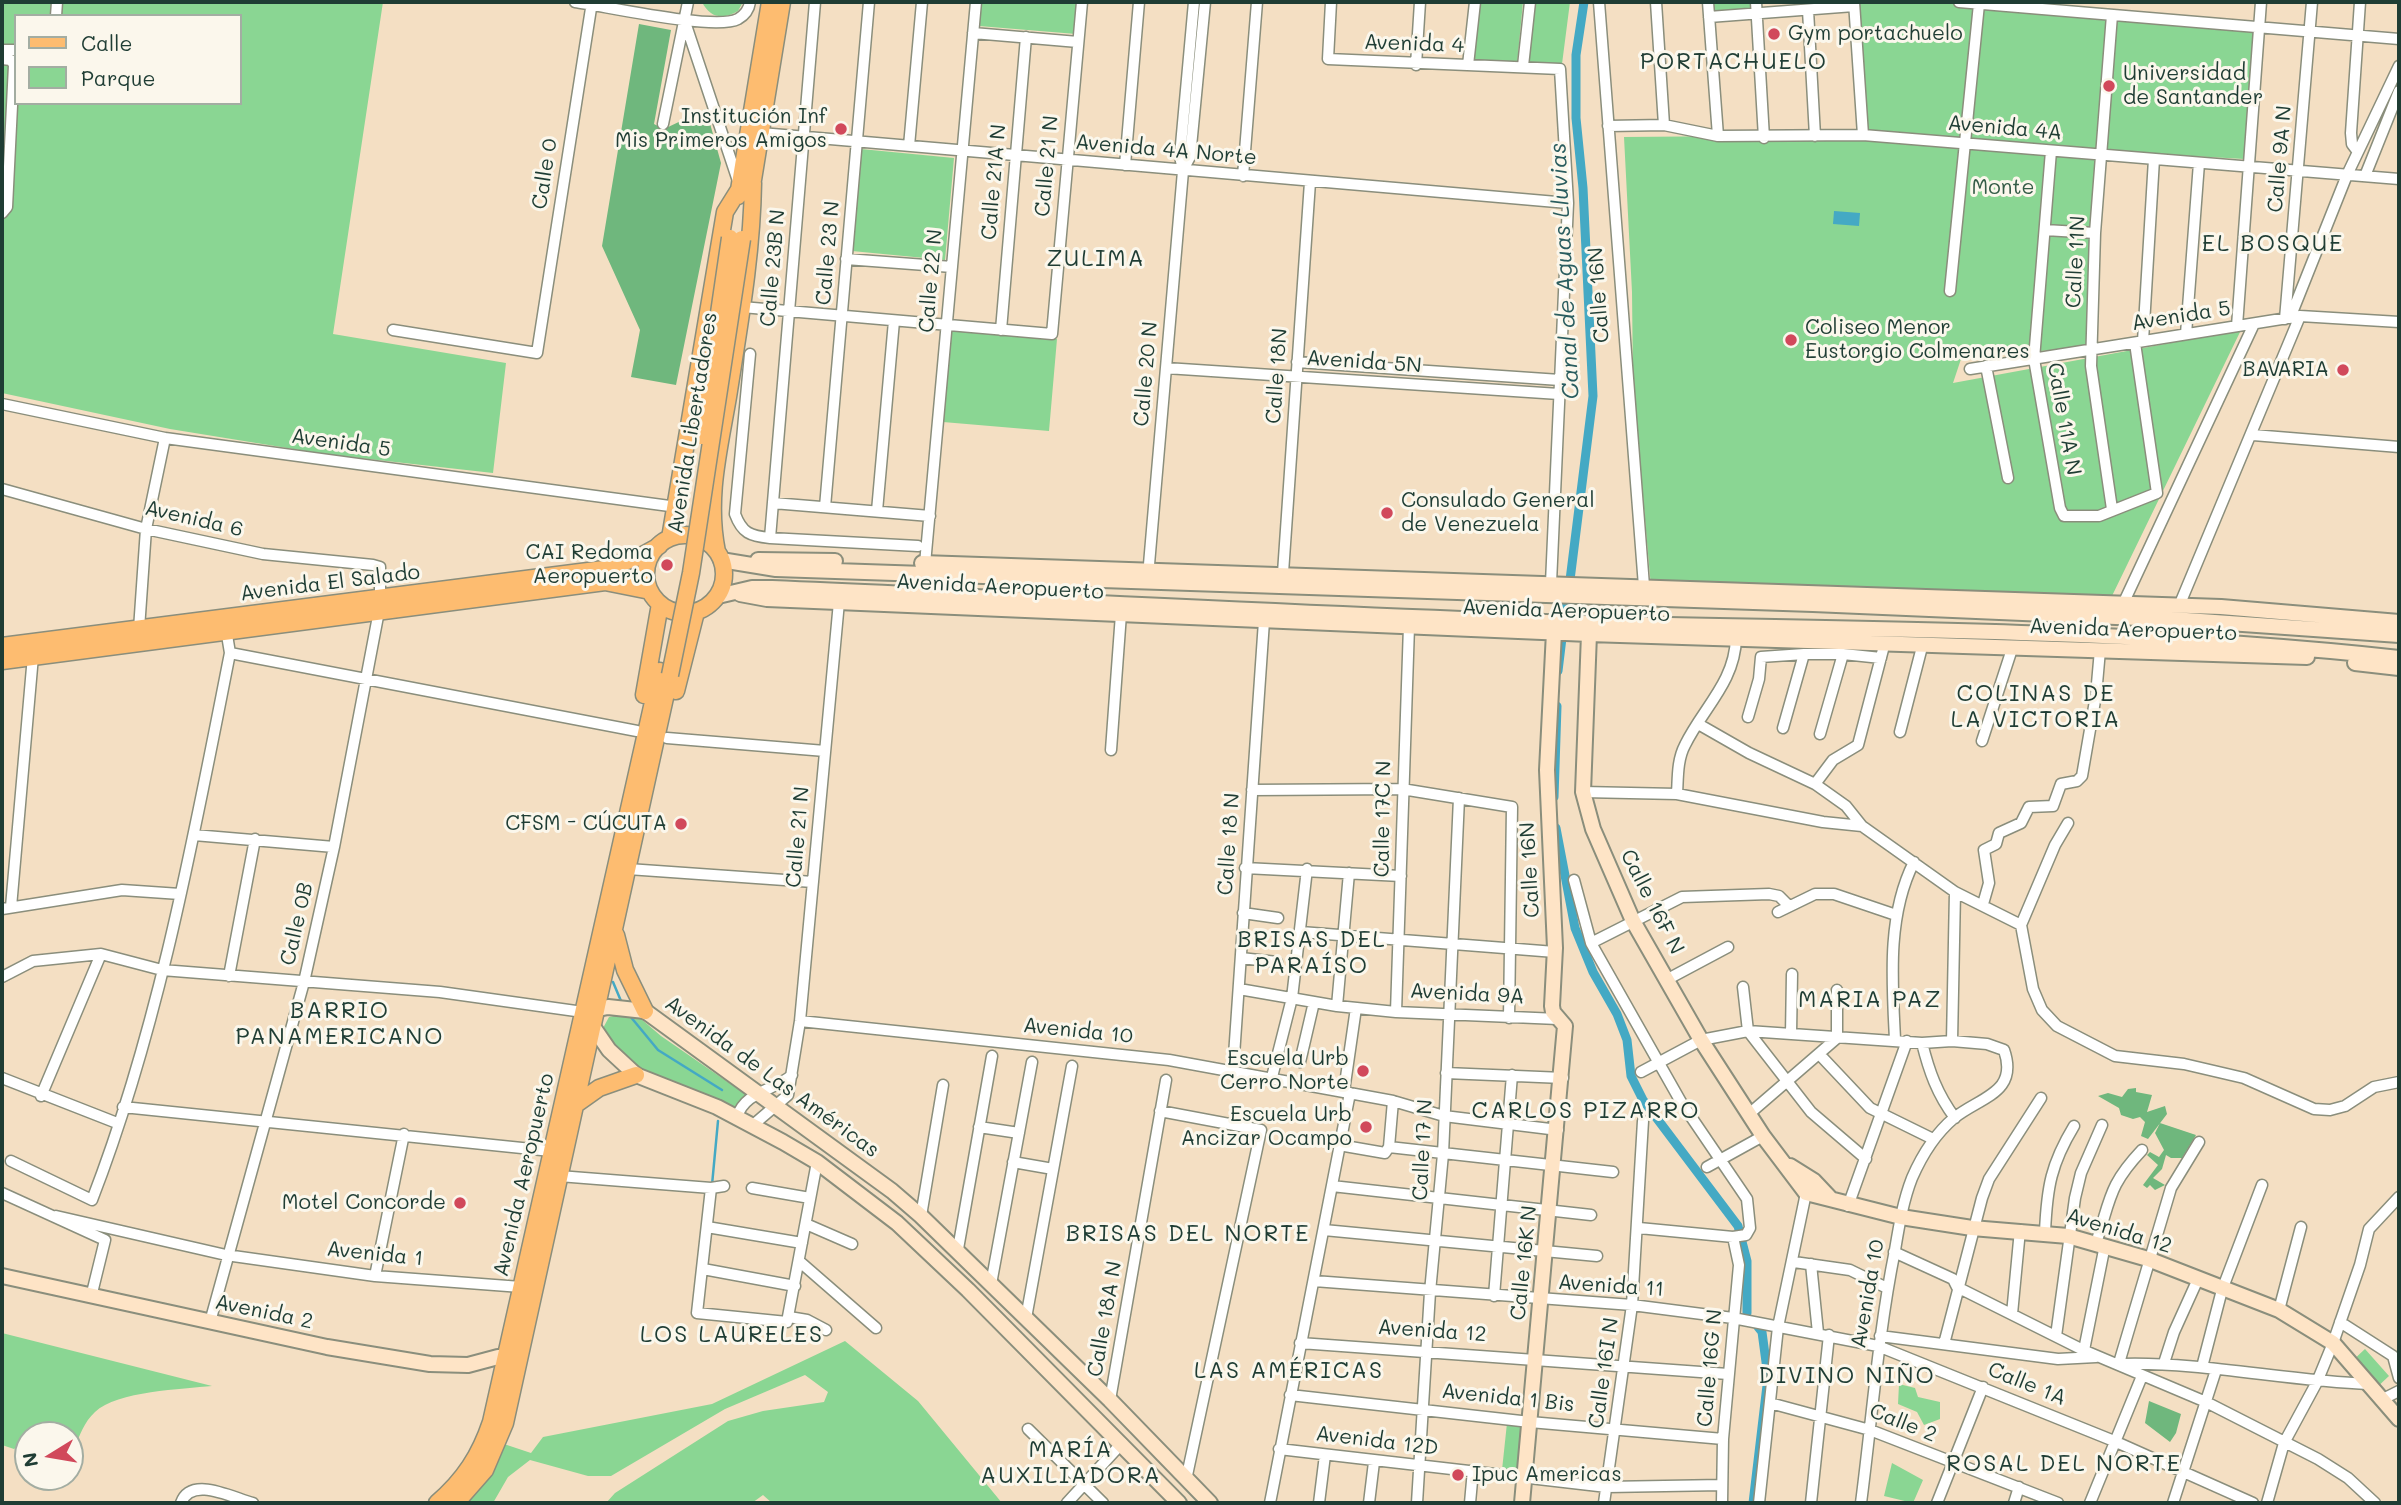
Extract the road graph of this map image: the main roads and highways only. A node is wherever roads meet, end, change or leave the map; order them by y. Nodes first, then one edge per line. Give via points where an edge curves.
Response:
1 (770, 2) edge
2 (782, 2) edge
3 (746, 186) junction
4 (664, 542) junction
5 (725, 558) junction
6 (655, 598) junction
7 (380, 604) junction
8 (696, 612) junction
9 (2, 646) edge
10 (2, 661) edge
11 (627, 844) junction
12 (615, 927) junction
13 (596, 1009) junction
14 (639, 1010) road end
15 (636, 1075) road end
16 (575, 1105) junction
17 (511, 1359) junction
18 (437, 1503) edge
19 (456, 1503) edge

1 - 3 main road, Avenida Libertadores
2 - 3 main road, Avenida Libertadores via 761,133
3 - 4 main road via 725,212 677,507
3 - 5 main road via 752,232 710,503
3 - 11 main road, Avenida Libertadores, bridge via 691,573
4 - 5 main road via 696,537
4 - 6 main road via 647,567
4 - 7 main road, Avenida El Salado via 639,558 604,569
5 - 8 main road via 725,594
6 - 7 main road, Avenida El Salado via 605,582
6 - 8 main road via 683,614
6 - 11 main road via 637,731 617,815
7 - 9 main road, Avenida El Salado
7 - 10 main road, Avenida El Salado
8 - 11 main road via 645,824
11 - 12 main road, Avenida Aeropuerto via 628,869
11 - 13 main road, Avenida Aeropuerto
12 - 13 main road, Avenida Aeropuerto
12 - 14 main road
13 - 16 main road, Avenida Aeropuerto
13 - 17 main road, Avenida Aeropuerto via 551,1151 521,1287
15 - 16 main road via 599,1088
16 - 17 main road, Avenida Aeropuerto
17 - 18 main road, Avenida Aeropuerto via 480,1450 466,1474
17 - 19 main road, Avenida Aeropuerto via 499,1443 478,1480

